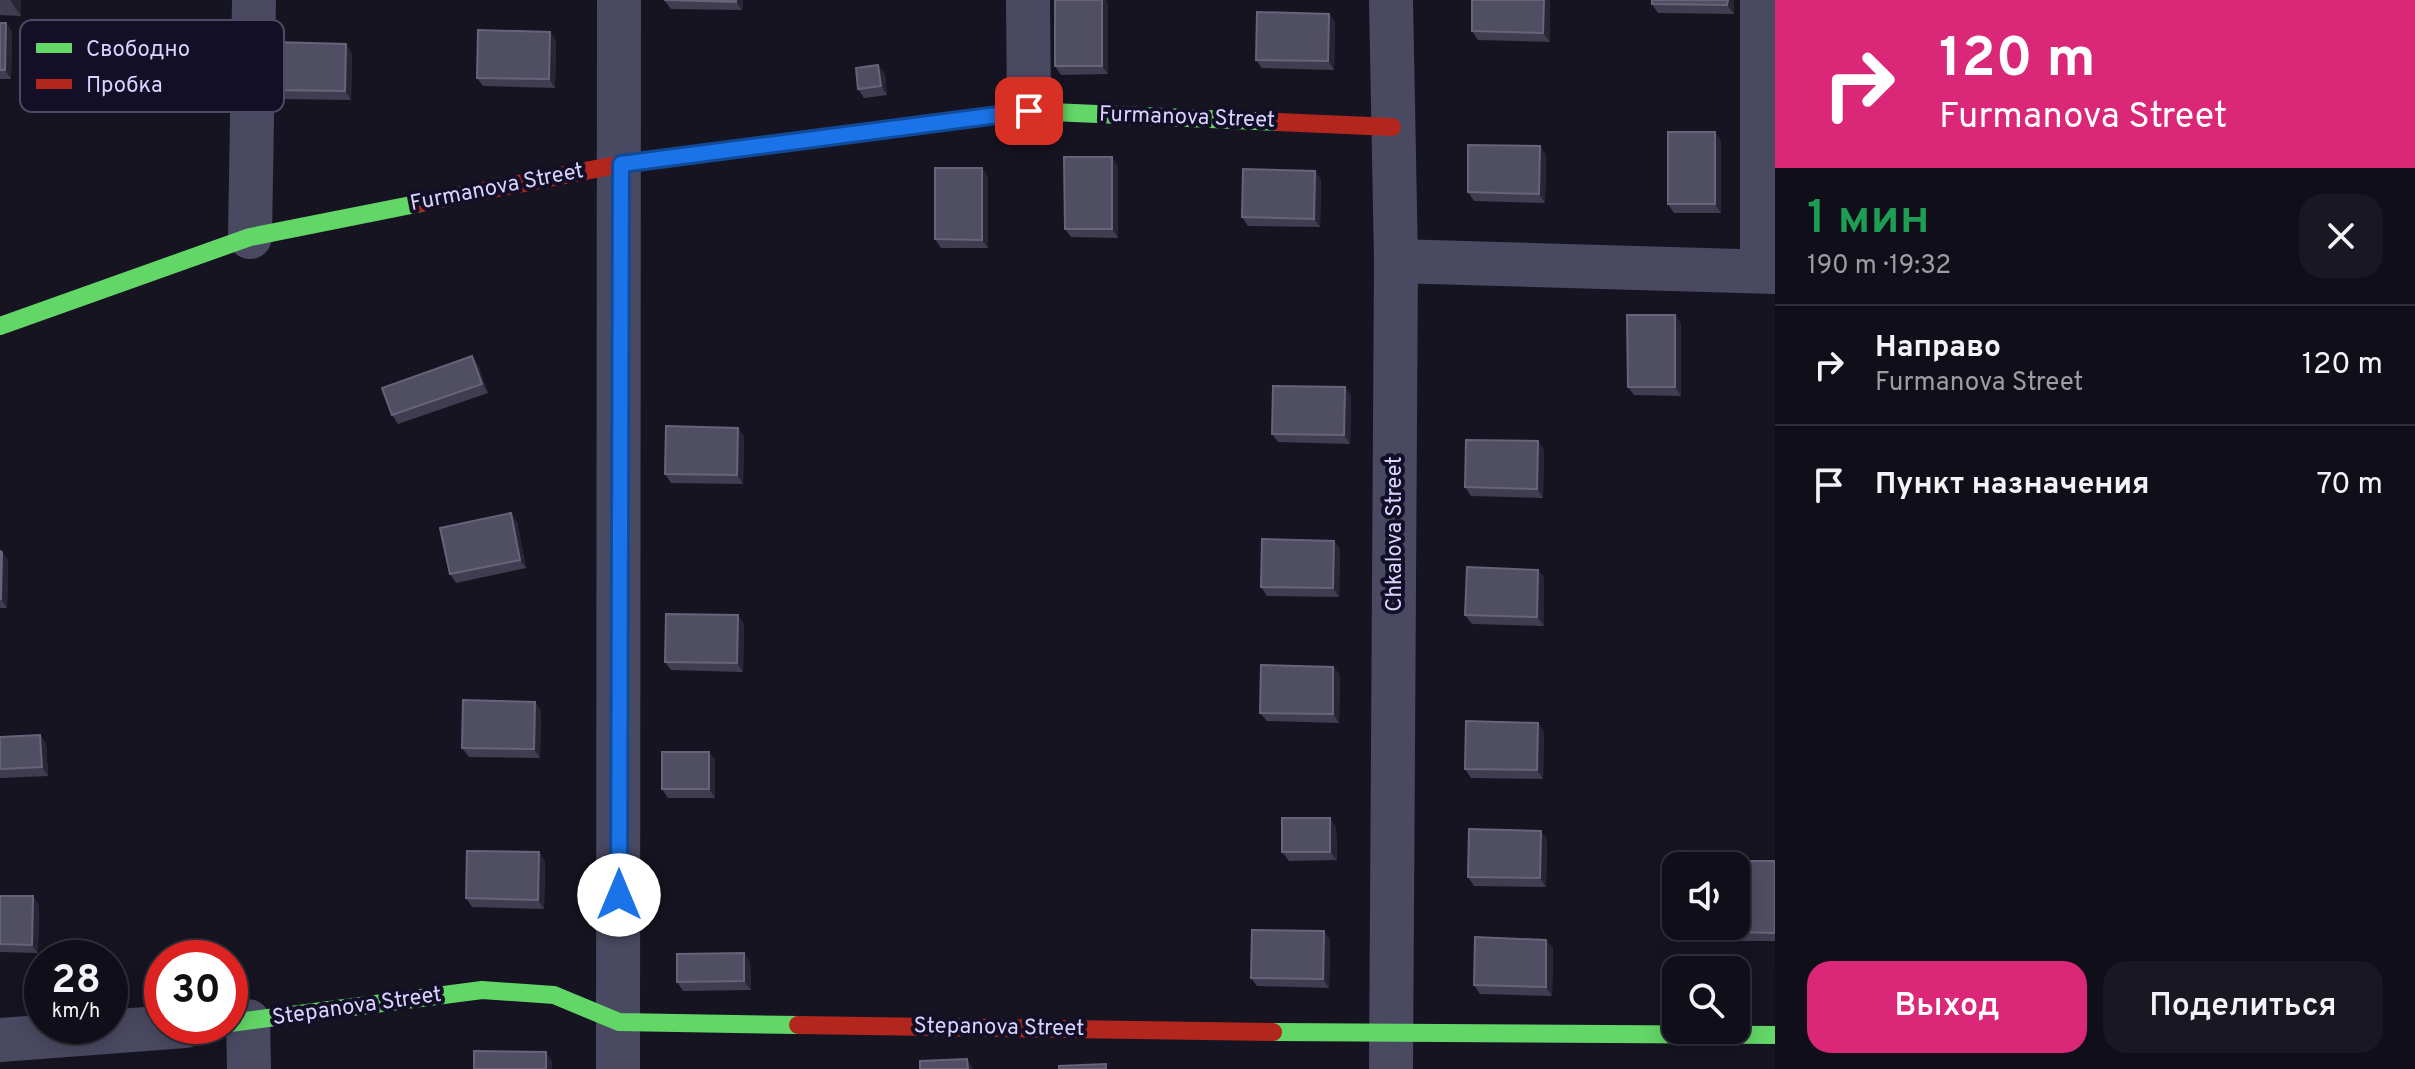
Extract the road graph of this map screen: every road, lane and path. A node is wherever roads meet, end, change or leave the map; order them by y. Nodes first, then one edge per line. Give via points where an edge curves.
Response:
1 (254, 0) edge
2 (619, 0) edge
3 (1028, 0) edge
4 (1391, 0) edge
5 (1762, 0) edge
6 (254, 20) edge
7 (1029, 111) junction
8 (252, 112) edge
9 (1392, 127) junction
10 (621, 164) junction
11 (250, 237) junction
12 (1396, 261) junction
13 (1768, 271) edge
14 (0, 326) edge
15 (248, 1021) edge
16 (619, 1022) junction
17 (144, 1029) edge
18 (1775, 1035) edge
19 (0, 1040) edge
20 (244, 1044) edge
21 (1392, 1052) edge
22 (249, 1069) edge
23 (618, 1069) edge

1 - 6 street
2 - 10 street
3 - 7 street
4 - 9 street, Chkalova Street
5 - 13 street
7 - 9 street, Furmanova Street
7 - 10 street, Furmanova Street
8 - 11 street
9 - 12 street, Chkalova Street
10 - 11 street, Furmanova Street
10 - 16 street
11 - 14 street, Furmanova Street
12 - 13 street
12 - 21 street, Chkalova Street
15 - 16 street, Stepanova Street via 482,990 554,995
16 - 21 street, Stepanova Street
16 - 23 street
17 - 19 street
18 - 21 street, Stepanova Street
20 - 22 street

